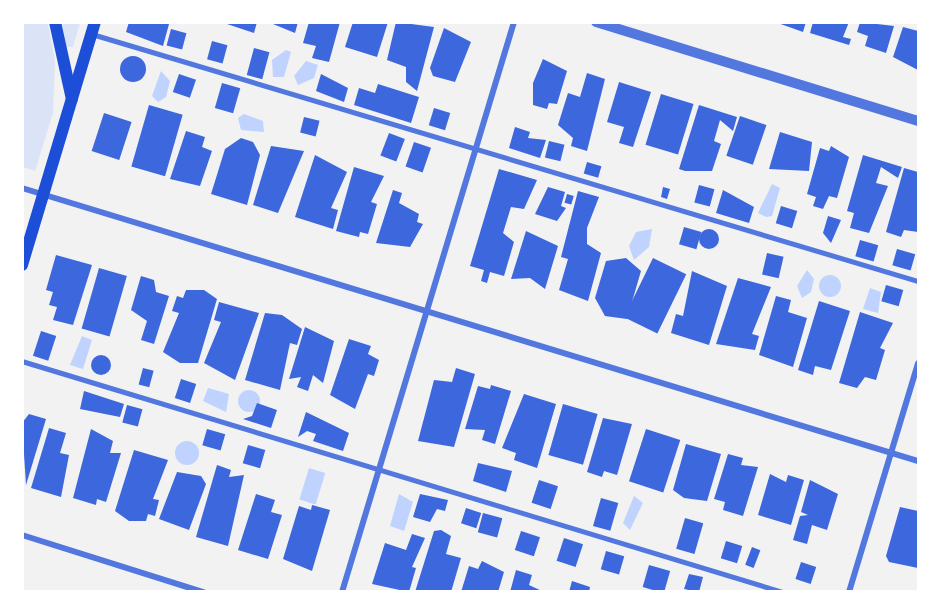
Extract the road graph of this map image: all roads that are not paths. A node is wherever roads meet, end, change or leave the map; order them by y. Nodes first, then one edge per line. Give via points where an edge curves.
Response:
1 (55, 22) edge
2 (514, 22) edge
3 (596, 22) edge
4 (94, 28) edge
5 (73, 100) junction
6 (918, 121) edge
7 (476, 148) junction
8 (22, 188) edge
9 (44, 195) junction
10 (22, 265) edge
11 (918, 281) edge
12 (427, 311) junction
13 (22, 361) edge
14 (918, 363) edge
15 (890, 453) junction
16 (918, 461) edge
17 (378, 471) junction
18 (22, 536) edge
19 (203, 591) edge
20 (342, 591) edge
21 (783, 591) edge
22 (849, 591) edge

1 - 5 main road
2 - 7 street
3 - 6 street
4 - 5 main road
4 - 7 lane
5 - 9 main road
7 - 11 lane
7 - 12 street
8 - 9 street
9 - 10 main road
9 - 12 street
12 - 15 street
12 - 17 street
13 - 17 lane
14 - 15 street
15 - 16 street
15 - 22 street
17 - 20 street
17 - 21 lane
18 - 19 street

